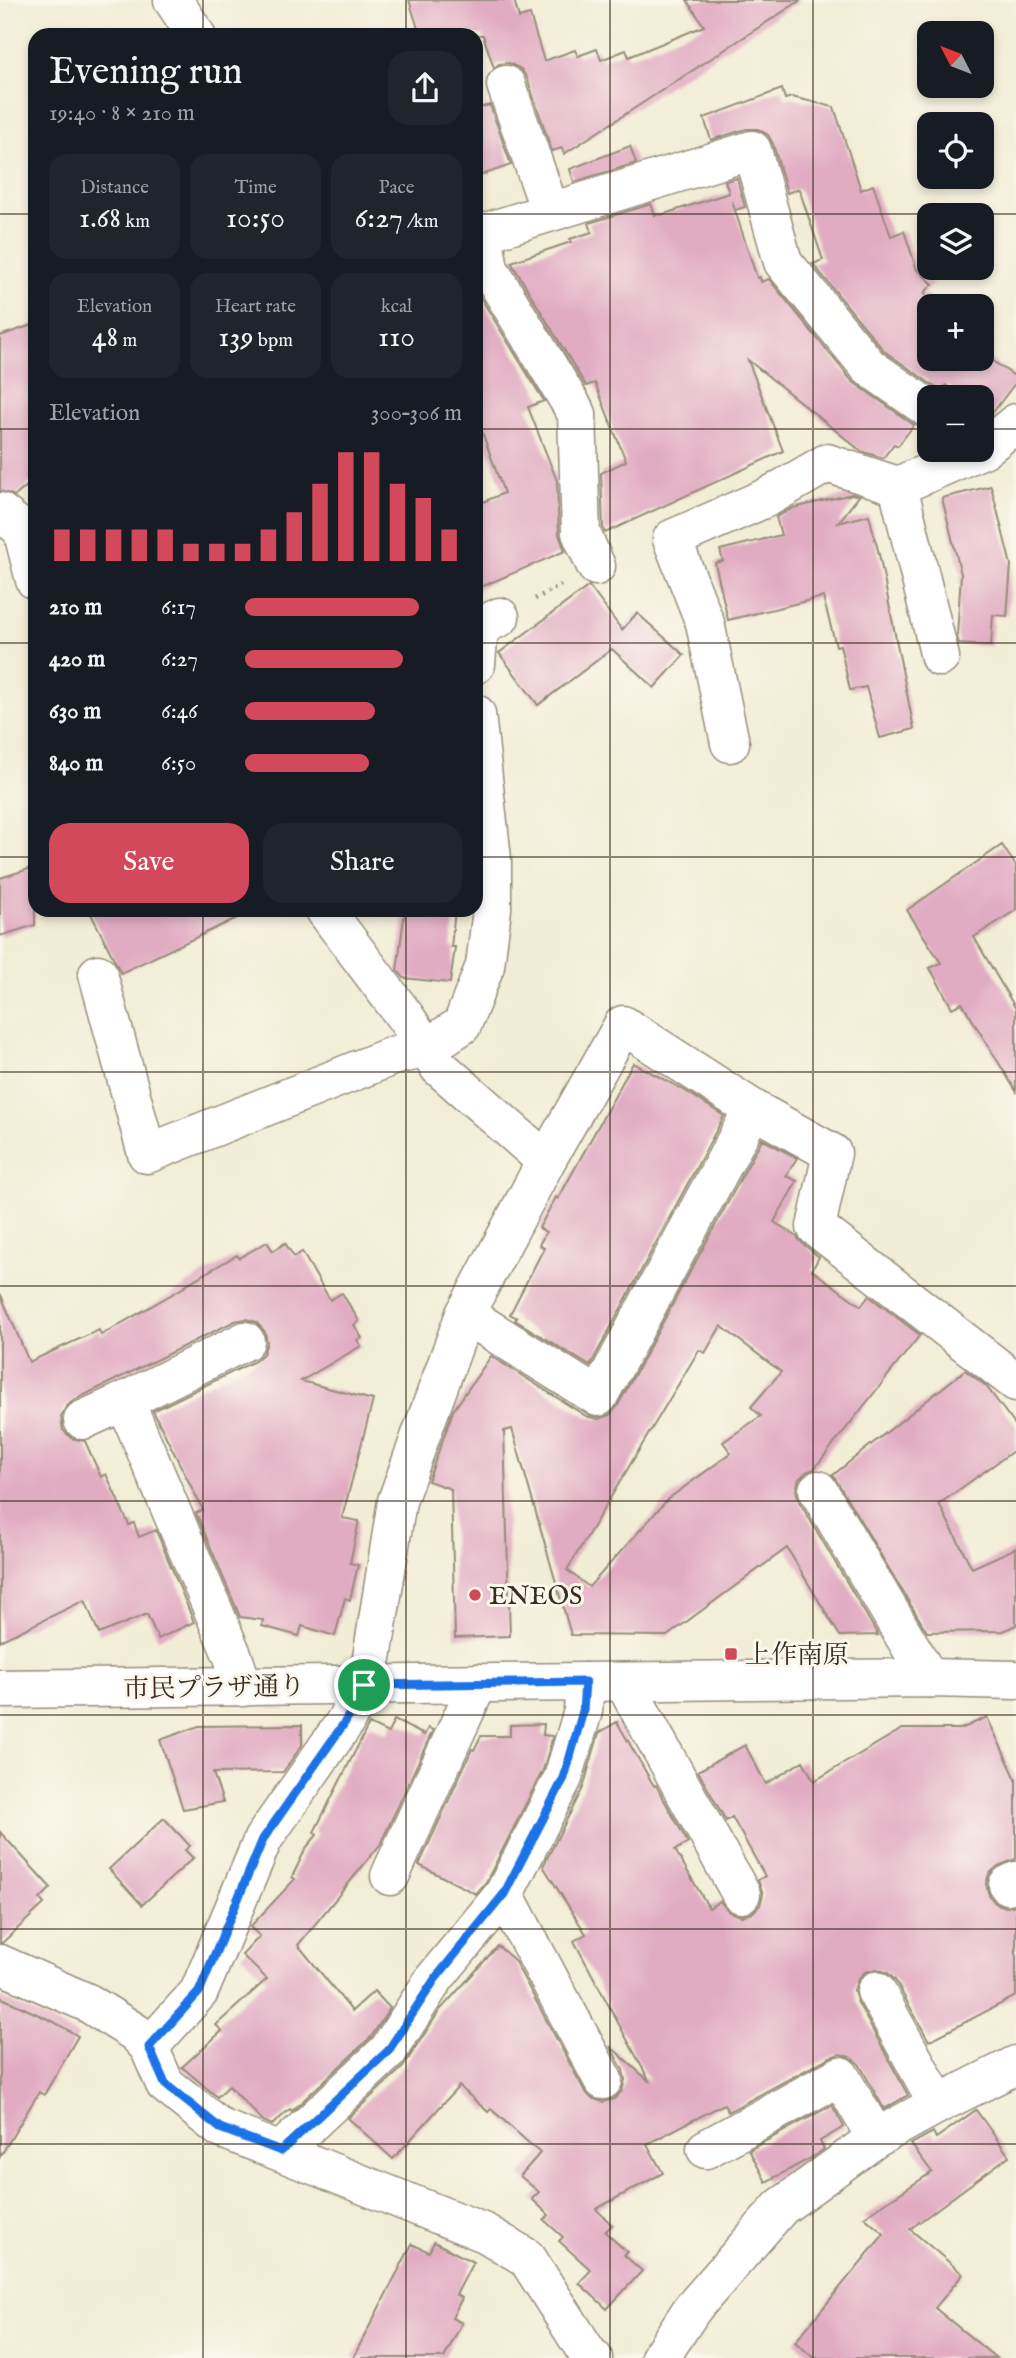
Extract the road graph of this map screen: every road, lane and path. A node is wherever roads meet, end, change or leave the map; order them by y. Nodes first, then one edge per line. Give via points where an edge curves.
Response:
1 (173, 0) edge
2 (192, 28) edge
3 (506, 85) dead end
4 (550, 211) junction
5 (483, 233) edge
6 (483, 248) edge
7 (917, 401) edge
8 (1016, 423) edge
9 (994, 440) edge
10 (951, 462) edge
11 (898, 486) junction
12 (0, 512) edge
13 (28, 553) edge
14 (596, 566) joint
15 (485, 624) edge
16 (940, 657) dead end
17 (730, 743) dead end
18 (483, 777) edge
19 (330, 917) edge
20 (98, 974) dead end
21 (425, 1049) junction
22 (752, 1110) junction
23 (546, 1161) junction
24 (465, 1314) junction
25 (245, 1341) dead end
26 (1016, 1382) edge
27 (125, 1401) junction
28 (83, 1420) dead end
29 (818, 1490) dead end
30 (929, 1678) junction
31 (1016, 1680) edge
32 (585, 1682) junction
33 (624, 1682) junction
34 (478, 1684) junction
35 (364, 1685) junction
36 (243, 1687) junction
37 (0, 1689) edge
38 (390, 1876) dead end
39 (504, 1894) junction
40 (741, 1894) dead end
41 (0, 1964) edge
42 (876, 1991) dead end
43 (149, 2047) junction
44 (1016, 2065) edge
45 (603, 2080) dead end
46 (938, 2104) junction
47 (876, 2138) junction
48 (706, 2149) dead end
49 (281, 2151) junction
50 (593, 2358) edge
51 (660, 2358) edge

1 - 2 street
3 - 4 street
4 - 5 street
4 - 7 street via 752,150 783,262 869,367
6 - 14 street via 489,268 577,414 581,533
8 - 9 street
10 - 11 street
11 - 16 street
11 - 17 street via 827,463 768,497 672,539 705,623
12 - 13 street via 22,529
14 - 15 path
18 - 21 street via 492,859 485,966 462,1025
19 - 21 street
20 - 21 street via 147,1154 395,1055
21 - 23 street via 439,1067
22 - 23 street via 623,1025
22 - 24 street via 598,1398
22 - 26 street via 832,1153 816,1227
23 - 24 street
24 - 35 street via 397,1501
25 - 27 street
27 - 28 street
27 - 36 street
29 - 30 street
30 - 31 street, 市民プラザ通り
30 - 33 street, 市民プラザ通り
32 - 33 street, 市民プラザ通り
32 - 34 street, 市民プラザ通り
32 - 39 street via 583,1711 564,1778
33 - 40 street
34 - 35 street, 市民プラザ通り
34 - 38 street
35 - 36 street, 市民プラザ通り
35 - 43 street via 345,1722 263,1839 199,1992
36 - 37 street, 市民プラザ通り
39 - 45 street
39 - 49 street via 435,1979 388,2051
41 - 43 street via 88,2003 136,2033
42 - 46 street
43 - 49 street via 165,2084 220,2128
44 - 46 street
46 - 47 street
47 - 48 street via 839,2076
47 - 51 street via 781,2207 692,2309
49 - 50 street via 485,2233 527,2258

